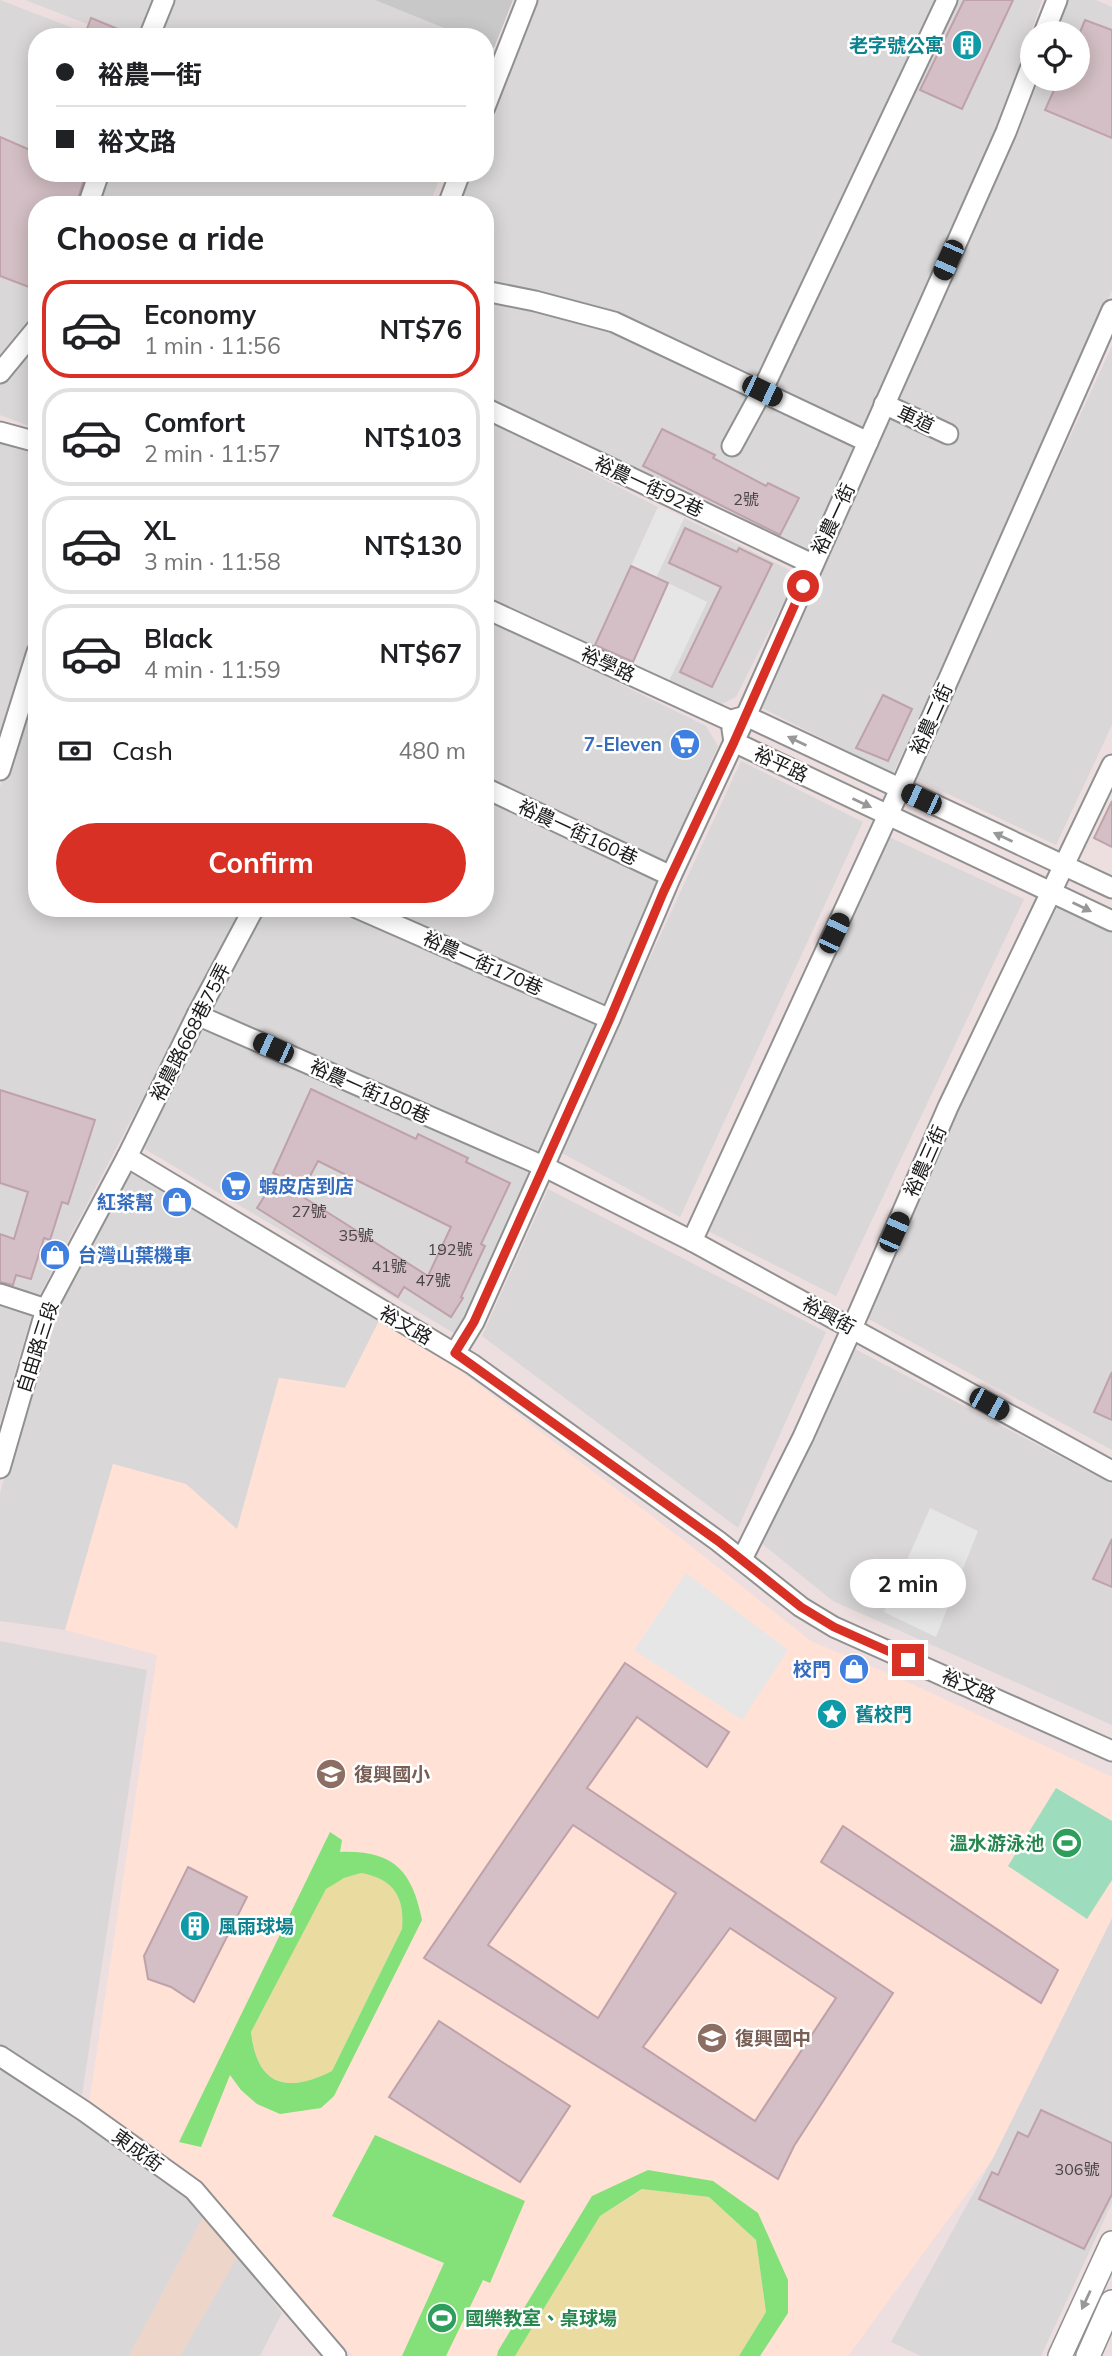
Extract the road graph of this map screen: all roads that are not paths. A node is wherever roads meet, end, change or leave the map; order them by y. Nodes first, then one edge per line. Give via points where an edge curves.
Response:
1 (164, 0) edge
2 (527, 0) edge
3 (947, 0) edge
4 (1057, 0) edge
5 (1049, 21) edge
6 (153, 28) edge
7 (494, 84) edge
8 (1022, 91) edge
9 (494, 293) edge
10 (1112, 310) edge
11 (28, 339) edge
12 (0, 373) edge
13 (762, 391) junction
14 (884, 404) junction
15 (494, 412) edge
16 (0, 432) edge
17 (948, 434) dead end
18 (28, 440) edge
19 (868, 442) junction
20 (732, 446) dead end
21 (812, 564) junction
22 (494, 612) edge
23 (28, 681) edge
24 (738, 718) junction
25 (734, 742) junction
26 (1112, 765) edge
27 (0, 770) edge
28 (900, 789) junction
29 (494, 792) edge
30 (888, 815) junction
31 (1065, 866) junction
32 (671, 876) junction
33 (1112, 888) edge
34 (1052, 892) junction
35 (249, 917) edge
36 (378, 917) edge
37 (1112, 921) edge
38 (197, 1015) junction
39 (610, 1019) junction
40 (127, 1157) junction
41 (543, 1166) junction
42 (692, 1241) junction
43 (0, 1294) edge
44 (46, 1309) junction
45 (852, 1328) junction
46 (455, 1353) junction
47 (0, 1468) edge
48 (1112, 1471) edge
49 (742, 1559) junction
50 (1112, 1751) edge
51 (0, 2056) edge
52 (1112, 2245) edge
53 (1112, 2302) edge
54 (336, 2356) edge
55 (1060, 2356) edge
56 (1087, 2356) edge

1 - 6 street
2 - 7 street
3 - 13 street
4 - 5 street
8 - 14 street, 裕農一街
9 - 13 street via 614,322
10 - 28 street, 裕農二街
11 - 12 street
13 - 19 street
13 - 20 street
14 - 17 street, 車道
14 - 19 street, 裕農一街
15 - 21 street, 裕農一街92巷
16 - 18 street
19 - 21 street, 裕農一街
21 - 24 street, 裕農一街
22 - 24 street, 裕學路
23 - 27 street
24 - 25 street, 裕平路
28 -> 24 street, 裕平路
25 -> 30 street, 裕平路
25 - 32 street
26 - 31 street, 裕農三街
28 - 30 street, 裕農二街
31 -> 28 street, 裕平路
29 - 32 street, 裕農一街160巷
30 - 34 street, 裕平路
30 - 42 street, 裕農二街
31 - 33 street, 裕平路
31 - 34 street, 裕農三街
32 - 39 street
34 -> 37 street, 裕平路
34 - 45 street, 裕農三街 via 948,1107
35 - 38 street, 裕農路668巷75弄
36 - 39 street, 裕農一街170巷
38 - 40 street, 裕農路668巷75弄
38 - 41 street, 裕農一街180巷
39 - 41 street
40 - 44 street, 自由路三段
40 - 46 street, 裕文路
41 - 42 street, 裕興街
41 - 46 street via 474,1322
42 - 45 street, 裕興街
43 - 44 street
44 - 47 street, 自由路三段
45 - 48 street, 裕興街
45 - 49 street, 裕農三街
46 - 49 street, 裕文路
49 - 50 street, 裕文路 via 801,1607 834,1627
51 - 54 street, 東成街 via 194,2190
52 -> 55 street
53 - 56 street

